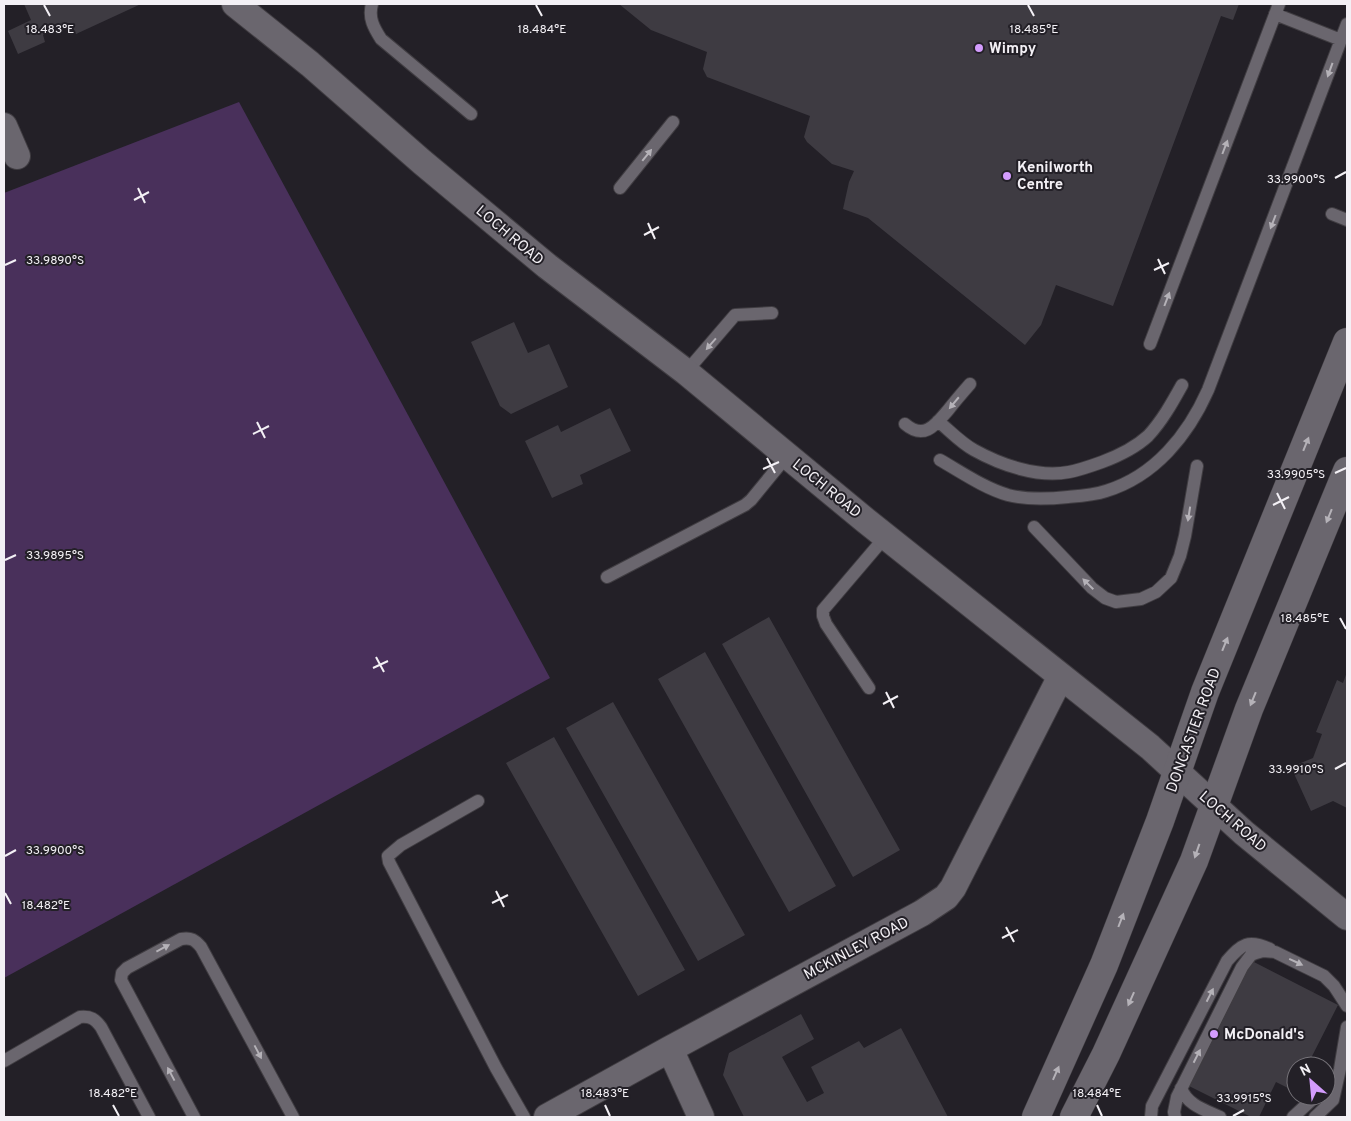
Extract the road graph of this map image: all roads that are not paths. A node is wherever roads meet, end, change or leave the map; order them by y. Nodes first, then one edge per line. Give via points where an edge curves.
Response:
1 (235, 4) edge
2 (372, 4) edge
3 (1277, 9) edge
4 (1347, 24) edge
5 (1342, 40) junction
6 (471, 114) dead end
7 (673, 122) dead end
8 (4, 126) edge
9 (17, 156) dead end
10 (620, 188) dead end
11 (1332, 214) dead end
12 (1347, 220) edge
13 (772, 313) dead end
14 (1347, 342) edge
15 (1150, 344) dead end
16 (686, 372) junction
17 (970, 384) dead end
18 (1182, 385) dead end
19 (938, 422) junction
20 (906, 424) dead end
21 (787, 456) junction
22 (940, 460) dead end
23 (1197, 466) dead end
24 (1347, 471) edge
25 (1034, 527) dead end
26 (886, 536) junction
27 (607, 577) dead end
28 (1061, 676) junction
29 (869, 688) dead end
30 (1177, 771) junction
31 (478, 802) dead end
32 (1213, 805) junction
33 (1347, 917) edge
34 (1275, 952) junction
35 (1347, 1006) edge
36 (1347, 1027) edge
37 (670, 1049) junction
38 (4, 1061) edge
39 (1337, 1086) edge
40 (1181, 1088) junction
41 (1305, 1106) edge
42 (149, 1117) edge
43 (194, 1117) edge
44 (293, 1117) edge
45 (524, 1117) edge
46 (547, 1117) edge
47 (701, 1117) edge
48 (1036, 1117) edge
49 (1074, 1117) edge
50 (1151, 1117) edge
51 (1175, 1117) edge
52 (1220, 1117) edge
53 (1293, 1117) edge
54 (1315, 1117) edge

1 - 16 street, LOCH ROAD via 547,266
2 - 6 lane via 372,25 381,40
3 - 5 lane
15 -> 3 lane
4 - 5 lane
5 -> 22 lane via 1200,410 1174,446 1153,467 1106,492 1046,500 1008,495
10 -> 7 lane
8 - 9 street
11 - 12 lane
13 -> 16 lane via 735,315
30 -> 14 street, DONCASTER ROAD via 1209,683
16 - 21 street, LOCH ROAD
17 -> 19 lane
18 - 19 lane via 1160,421 1132,448 1068,472 1024,470 996,462 972,449
19 - 20 lane via 920,431
21 - 26 street, LOCH ROAD
21 - 27 lane via 745,505
23 -> 25 lane via 1185,536 1171,578 1156,592 1141,599 1116,602 1105,598
24 -> 32 street
26 - 28 street, LOCH ROAD
26 - 29 lane via 823,610 826,624
28 - 30 street, LOCH ROAD
28 - 37 street, MCKINLEY ROAD via 946,897
30 - 32 street, LOCH ROAD
48 -> 30 street, DONCASTER ROAD via 1104,965
31 - 45 lane via 400,845 388,856
32 - 33 street, LOCH ROAD
32 -> 49 street via 1194,861
34 -> 35 lane via 1324,976
40 -> 34 lane via 1242,967 1251,955
50 -> 34 lane via 1152,1106 1227,960 1247,944
36 - 39 lane
37 - 46 street, MCKINLEY ROAD
37 - 47 street
38 - 42 lane via 80,1017 91,1017 101,1027
39 - 54 lane via 1333,1100
40 - 51 lane
40 - 52 lane via 1193,1104
41 - 53 lane
43 -> 44 lane via 121,980 127,968 181,939 190,938 201,947

